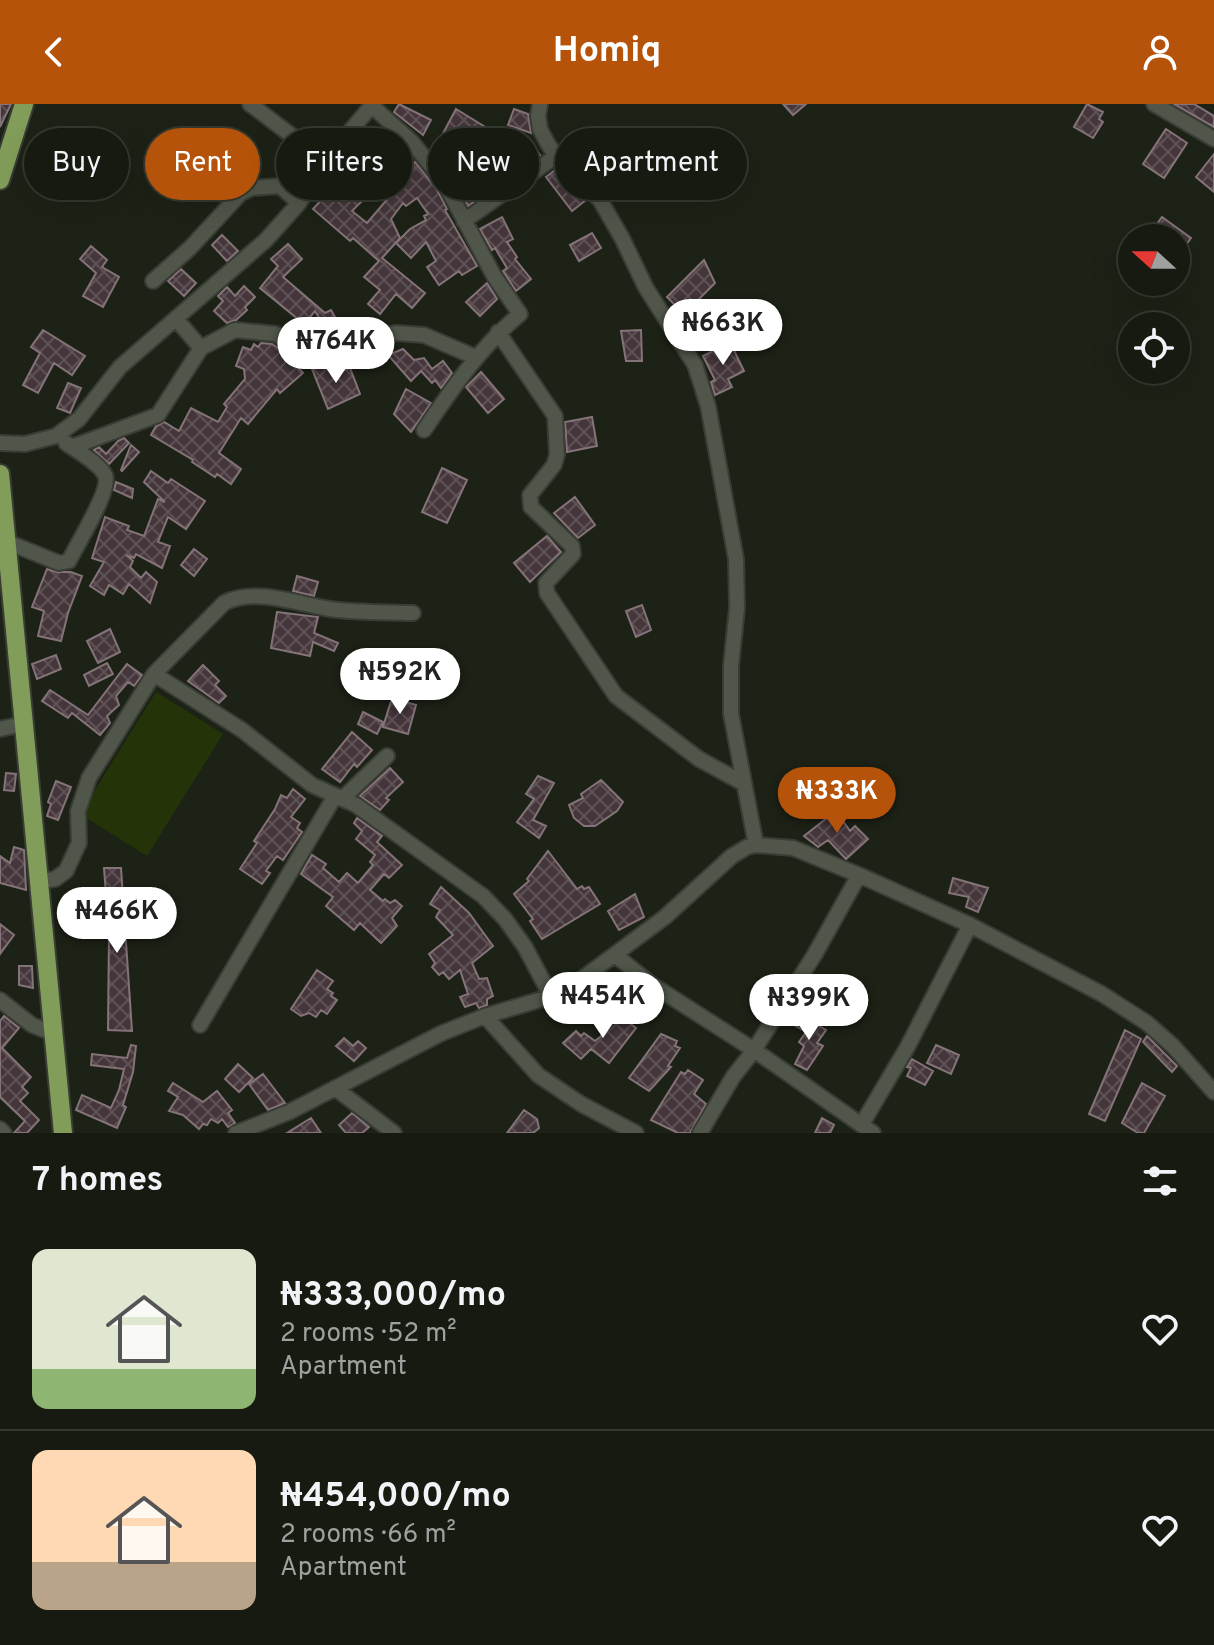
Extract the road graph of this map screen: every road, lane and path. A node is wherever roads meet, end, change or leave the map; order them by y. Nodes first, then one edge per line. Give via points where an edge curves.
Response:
1 (24, 104) edge
2 (250, 104) edge
3 (540, 104) edge
4 (1154, 104) edge
5 (372, 105) edge
6 (282, 128) edge
7 (353, 128) edge
8 (1214, 139) edge
9 (555, 154) edge
10 (555, 157) edge
11 (0, 180) edge
12 (301, 200) edge
13 (600, 200) edge
14 (299, 203) junction
15 (464, 221) junction
16 (153, 281) dead end
17 (176, 319) junction
18 (498, 332) junction
19 (201, 348) junction
20 (475, 357) junction
21 (424, 430) dead end
22 (56, 436) junction
23 (0, 443) edge
24 (72, 447) junction
25 (0, 474) edge
26 (5, 541) junction
27 (4, 564) edge
28 (413, 613) dead end
29 (154, 674) junction
30 (23, 724) junction
31 (0, 729) edge
32 (387, 756) dead end
33 (743, 783) junction
34 (338, 798) junction
35 (756, 845) junction
36 (859, 875) junction
37 (38, 882) junction
38 (970, 925) junction
39 (615, 955) junction
40 (552, 998) junction
41 (0, 1000) edge
42 (485, 1016) junction
43 (200, 1025) dead end
44 (52, 1033) junction
45 (754, 1050) junction
46 (335, 1088) junction
47 (1214, 1092) edge
48 (869, 1130) edge
49 (63, 1133) edge
50 (236, 1133) edge
51 (394, 1133) edge
52 (636, 1133) edge
53 (700, 1133) edge

1 - 11 main road
2 - 6 street
3 - 9 street via 540,129
4 - 8 street
5 - 7 street
5 - 15 street via 421,153
10 - 15 street
12 - 14 street
13 - 33 street via 646,288 695,365 708,406 736,559 731,714
14 - 16 street via 280,186 241,193
14 - 17 street via 266,240
15 - 18 street via 520,314
17 - 19 street
17 - 22 street via 120,367 79,419
18 - 20 street
18 - 33 street via 555,416 554,465 529,500 572,546 573,554 546,583 547,593 616,696 699,759
19 - 20 street via 235,330 259,331 276,334 310,358 375,337 412,333
19 - 24 street via 158,415
20 - 21 street
22 - 23 street via 25,444
22 - 24 street
24 - 26 street via 107,479 105,494 69,561 59,563
25 - 26 main road
26 - 27 main road
27 - 30 main road
28 - 29 street via 236,597
29 - 34 street
29 - 37 street via 89,778 78,811 79,843 66,871
30 - 31 street
30 - 37 main road
32 - 34 street
33 - 35 street
34 - 40 street via 356,805 483,896 525,947
34 - 43 street
35 - 36 street via 793,848
35 - 39 street via 732,856
36 - 38 street
36 - 45 street
37 - 44 main road
38 - 47 street via 1147,1023
38 - 48 street
39 - 40 street
39 - 45 street
40 - 42 street
41 - 44 street
42 - 46 street
42 - 52 street via 538,1075
44 - 49 main road
45 - 48 street
45 - 53 street
46 - 50 street
46 - 51 street

